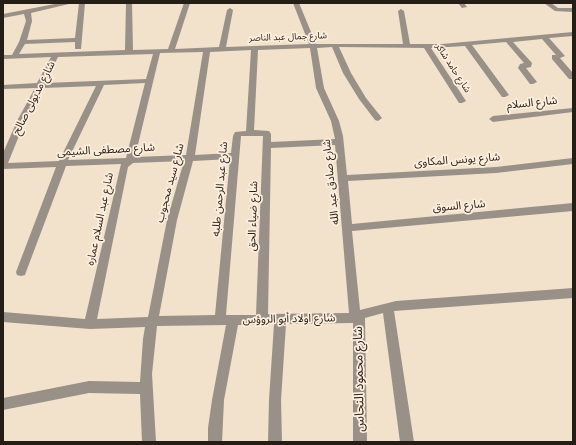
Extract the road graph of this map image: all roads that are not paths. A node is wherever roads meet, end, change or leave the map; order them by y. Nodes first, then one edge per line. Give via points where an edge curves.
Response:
1 (70, 3) edge
2 (82, 3) edge
3 (129, 3) edge
4 (187, 3) edge
5 (296, 3) edge
6 (547, 3) edge
7 (230, 10) dead end
8 (573, 10) edge
9 (27, 11) junction
10 (401, 11) dead end
11 (3, 16) edge
12 (573, 34) edge
13 (544, 37) junction
14 (79, 40) junction
15 (508, 40) junction
16 (23, 42) junction
17 (466, 44) junction
18 (313, 45) junction
19 (335, 45) junction
20 (407, 46) junction
21 (426, 46) junction
22 (255, 48) junction
23 (222, 49) junction
24 (207, 50) junction
25 (157, 51) junction
26 (171, 51) junction
27 (129, 52) junction
28 (78, 54) junction
29 (56, 55) junction
30 (3, 57) edge
31 (14, 57) junction
32 (572, 77) dead end
33 (150, 81) junction
34 (533, 82) dead end
35 (101, 83) junction
36 (40, 86) junction
37 (3, 87) edge
38 (505, 95) dead end
39 (462, 101) dead end
40 (573, 110) edge
41 (378, 118) dead end
42 (493, 118) dead end
43 (249, 133) junction
44 (340, 142) junction
45 (268, 145) junction
46 (235, 156) junction
47 (190, 158) junction
48 (130, 160) junction
49 (573, 161) edge
50 (3, 163) edge
51 (62, 164) junction
52 (3, 166) edge
53 (343, 178) junction
54 (573, 207) edge
55 (348, 228) junction
56 (21, 272) dead end
57 (573, 292) edge
58 (388, 307) junction
59 (3, 317) edge
60 (357, 317) junction
61 (262, 319) junction
62 (280, 319) junction
63 (220, 320) junction
64 (233, 320) junction
65 (152, 322) junction
66 (90, 324) junction
67 (146, 388) junction
68 (3, 404) edge
69 (149, 442) edge
70 (215, 442) edge
71 (275, 442) edge
72 (360, 442) edge
73 (408, 442) edge

1 - 9 street
2 - 14 street
3 - 27 street
4 - 26 street
5 - 18 street, شارع صادق عبد الله
6 - 8 street via 557,10
7 - 23 street
9 - 11 street
9 - 16 street via 28,26
10 - 20 street
12 - 13 street, شارع جمال عبد الناصر
13 - 15 street, شارع جمال عبد الناصر
13 - 32 street via 561,56 555,58
14 - 16 street
14 - 28 street
15 - 17 street, شارع جمال عبد الناصر
15 - 34 street via 528,63 522,68
16 - 31 street
17 - 21 street, شارع جمال عبد الناصر
17 - 38 street
18 - 19 street, شارع جمال عبد الناصر
18 - 22 street, شارع جمال عبد الناصر
18 - 44 street, شارع صادق عبد الله via 320,88 335,120
19 - 20 street, شارع جمال عبد الناصر
19 - 41 street via 347,73
20 - 21 street, شارع جمال عبد الناصر
21 - 39 street, شارع حامد شاكر
22 - 23 street, شارع جمال عبد الناصر
22 - 43 street
23 - 24 street, شارع جمال عبد الناصر
24 - 26 street, شارع جمال عبد الناصر
24 - 47 street, شارع سيد محجوب
25 - 26 street, شارع جمال عبد الناصر
25 - 27 street, شارع جمال عبد الناصر
25 - 33 street, شارع عبد السلام عماره
27 - 28 street, شارع جمال عبد الناصر
28 - 29 street, شارع جمال عبد الناصر
29 - 31 street, شارع جمال عبد الناصر
29 - 36 street, شارع مدبولى صالح
30 - 31 street, شارع جمال عبد الناصر
33 - 35 street
33 - 48 street, شارع عبد السلام عماره
35 - 36 street
35 - 51 street
36 - 37 street
36 - 50 street, شارع مدبولى صالح via 20,121
40 - 42 street, شارع السلام
43 - 45 street via 267,133
43 - 46 street, شارع عبد الرحمن طلبه via 237,134
44 - 45 street
44 - 53 street, شارع صادق عبد الله
45 - 61 street, شارع ضياء الحق
46 - 47 street, شارع مصطفى الشيمى
46 - 63 street, شارع عبد الرحمن طلبه
47 - 48 street, شارع مصطفى الشيمى
47 - 65 street, شارع سيد محجوب via 172,220
48 - 51 street, شارع مصطفى الشيمى
48 - 66 street, شارع عبد السلام عماره via 124,166
49 - 53 street, شارع يونس المكاوى via 496,170
51 - 52 street, شارع مصطفى الشيمى
51 - 56 street
53 - 55 street, شارع صادق عبد الله
54 - 55 street, شارع السوق
55 - 60 street, شارع صادق عبد الله
57 - 58 street, شارع اولاد أبو الروؤس
58 - 60 street, شارع اولاد أبو الروؤس
58 - 73 street
59 - 66 street, شارع اولاد أبو الروؤس
60 - 62 street, شارع اولاد أبو الروؤس
60 - 72 street, شارع محمود النحاس
61 - 62 street, شارع اولاد أبو الروؤس
61 - 64 street, شارع اولاد أبو الروؤس
62 - 71 street
63 - 64 street, شارع اولاد أبو الروؤس
63 - 65 street, شارع اولاد أبو الروؤس
64 - 70 street via 218,400
65 - 66 street, شارع اولاد أبو الروؤس
65 - 67 street, شارع سيد محجوب
67 - 68 street via 89,388
67 - 69 street, شارع سيد محجوب

